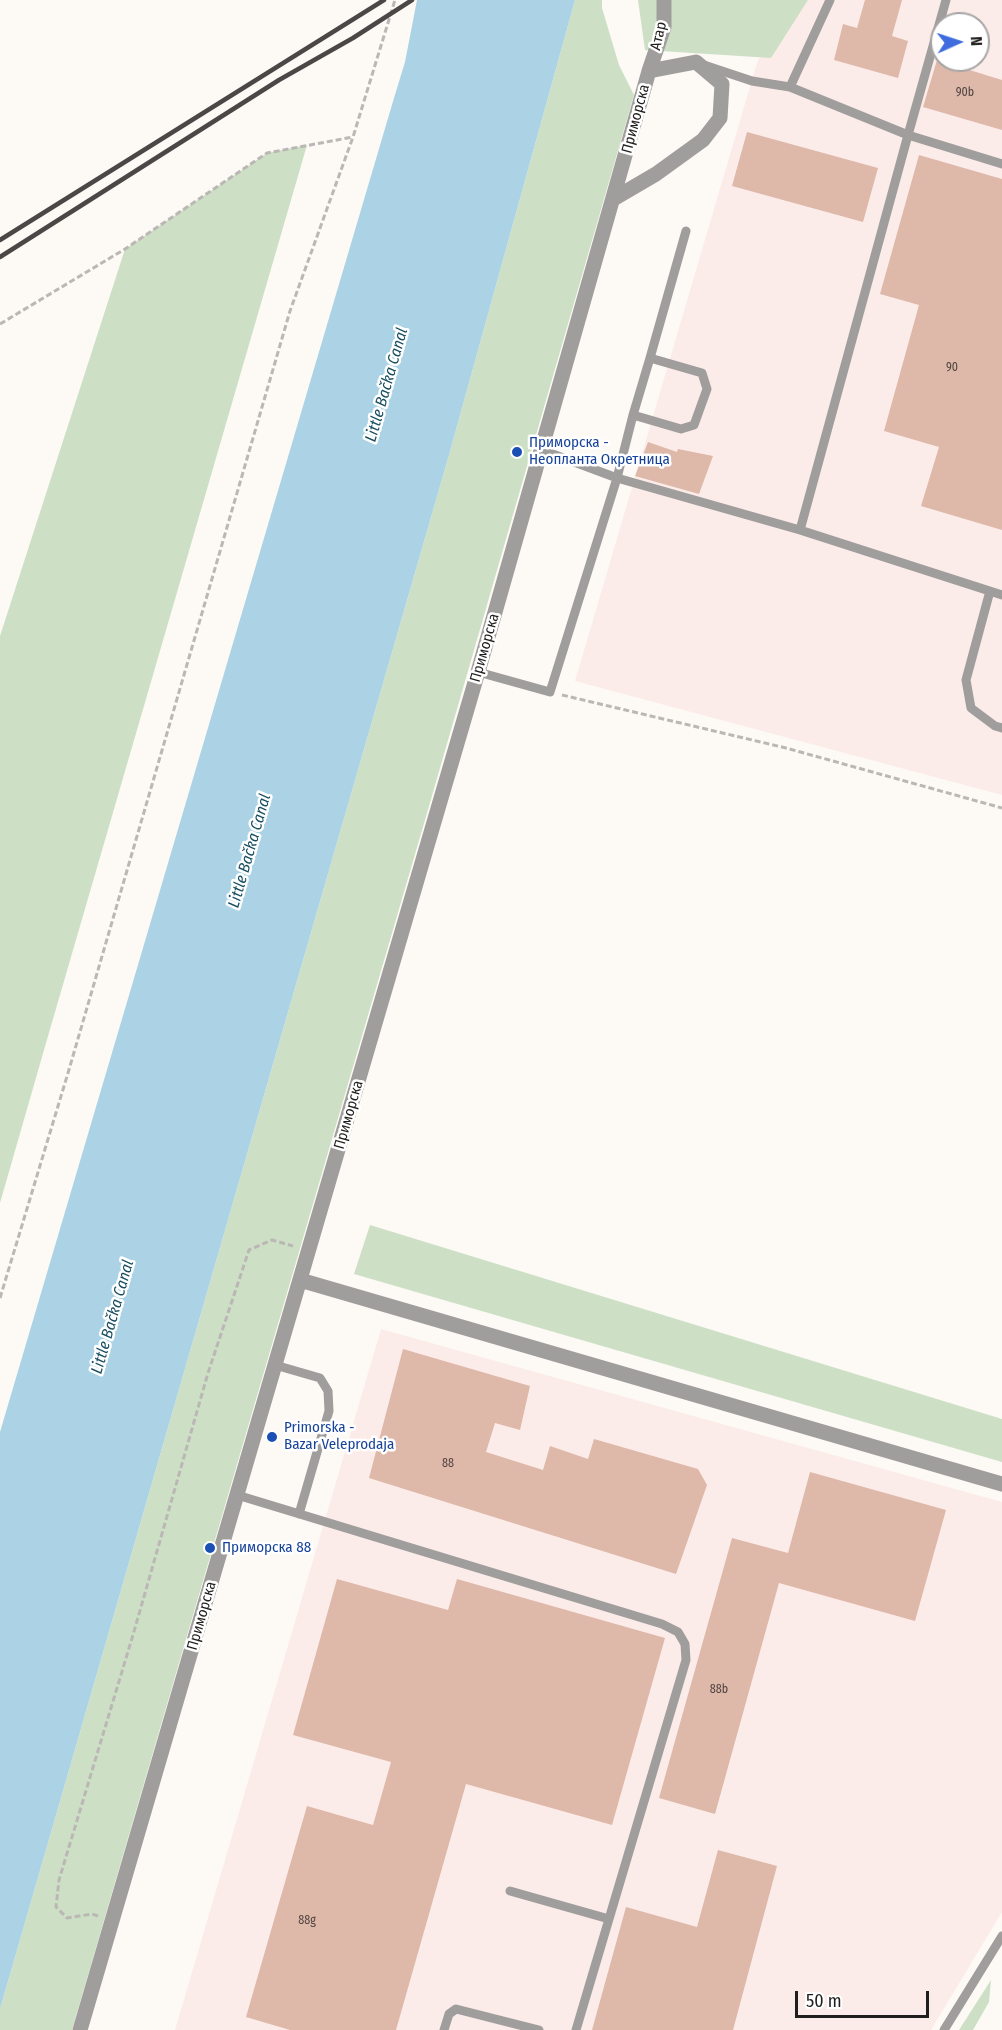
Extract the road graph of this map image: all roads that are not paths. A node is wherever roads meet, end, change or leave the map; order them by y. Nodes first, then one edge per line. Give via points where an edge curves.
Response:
1 (664, 0) edge
2 (830, 0) edge
3 (946, 0) edge
4 (696, 62) junction
5 (649, 72) junction
6 (790, 87) junction
7 (908, 135) junction
8 (1002, 164) edge
9 (615, 198) junction
10 (686, 231) dead end
11 (650, 358) junction
12 (633, 415) junction
13 (542, 450) junction
14 (617, 478) junction
15 (800, 530) junction
16 (990, 591) junction
17 (1002, 595) edge
18 (478, 672) junction
19 (1002, 728) edge
20 (300, 1280) junction
21 (275, 1365) junction
22 (1002, 1484) edge
23 (237, 1495) junction
24 (299, 1514) junction
25 (510, 1891) dead end
26 (609, 1918) junction
27 (1002, 1936) edge
28 (80, 2030) edge
29 (444, 2030) edge
30 (539, 2030) edge
31 (576, 2030) edge
32 (944, 2030) edge

1 - 5 street, Атар via 664,27
2 - 6 lane
3 - 7 lane
4 - 5 street, Приморска
4 - 6 lane via 752,81
4 - 9 street via 722,84 720,118 703,140
5 - 9 street, Приморска
6 - 7 lane
7 - 8 lane
7 - 15 lane
9 - 13 street, Приморска
10 - 11 lane
11 - 12 lane
11 - 12 lane via 702,373 707,388 694,425 681,429
12 - 14 lane
13 - 14 lane
13 - 18 street, Приморска
14 - 15 lane
14 - 18 lane via 550,692
15 - 16 lane
16 - 17 lane
16 - 19 lane via 966,680 971,708
18 - 20 street, Приморска
20 - 21 street, Приморска
20 - 22 street
21 - 23 street, Приморска
21 - 24 lane via 320,1378 328,1391 329,1411
23 - 24 lane
23 - 28 street, Приморска
24 - 26 lane via 678,1632 685,1644 686,1660
25 - 26 lane
26 - 31 lane
27 - 32 lane
29 - 30 lane via 448,2014 456,2009

